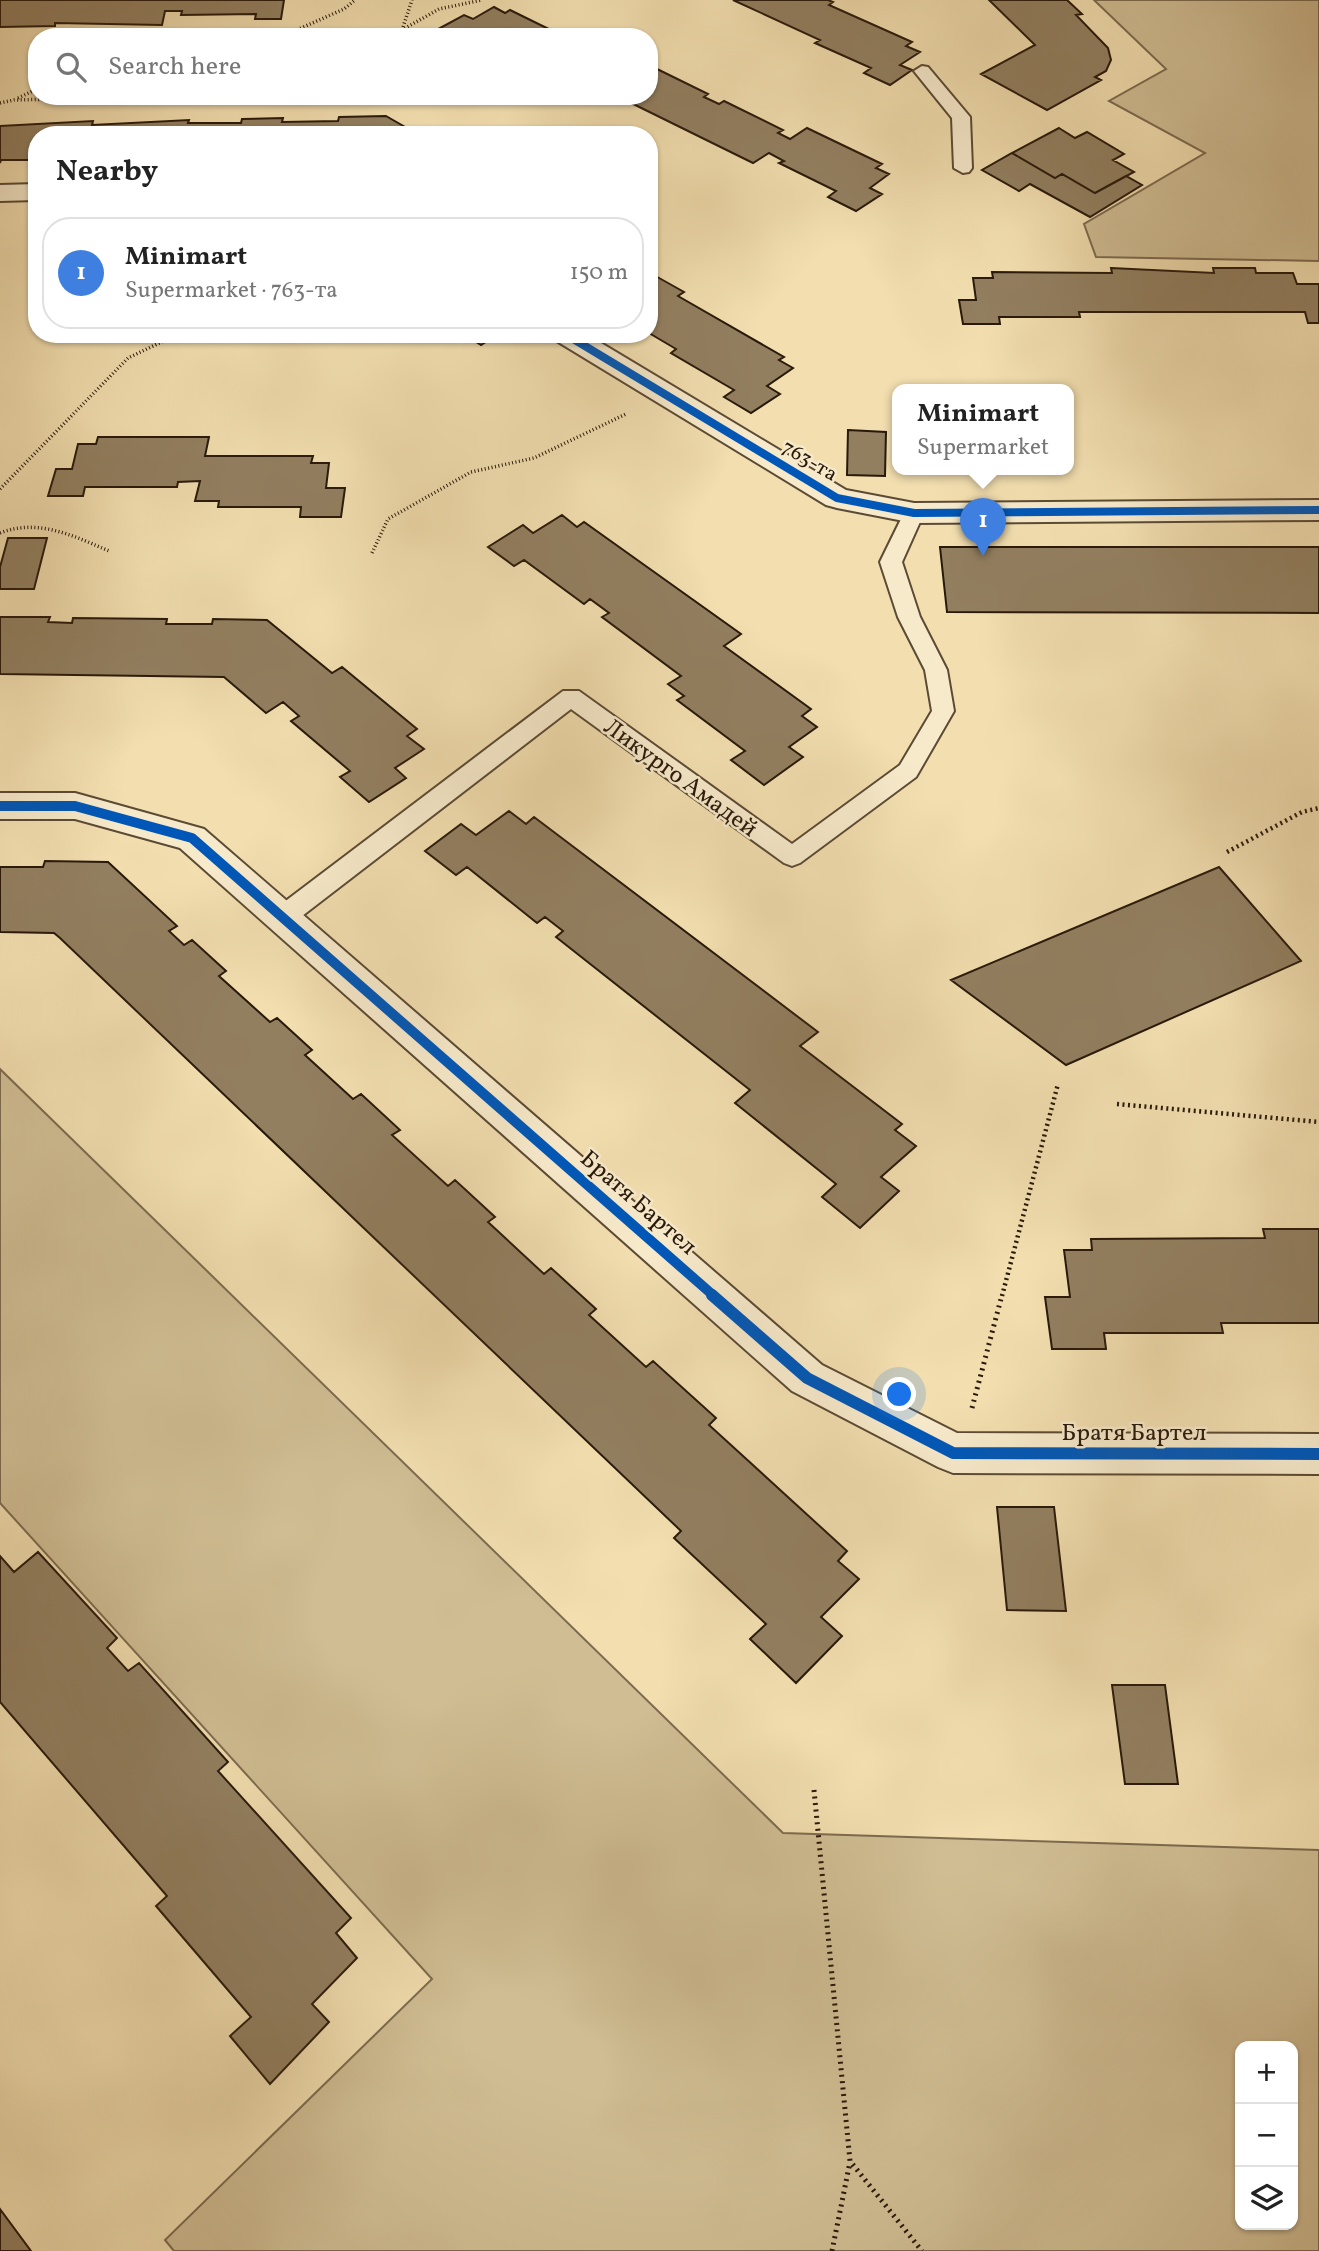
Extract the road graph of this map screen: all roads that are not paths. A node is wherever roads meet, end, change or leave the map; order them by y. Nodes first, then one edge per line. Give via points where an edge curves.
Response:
1 (922, 71) dead end
2 (963, 169) dead end
3 (0, 192) edge
4 (28, 192) edge
5 (580, 343) edge
6 (1319, 510) edge
7 (914, 513) junction
8 (0, 806) edge
9 (284, 916) junction
10 (1319, 1454) edge

1 - 2 lane via 961,117
3 - 4 street
5 - 7 street, 763-та via 837,498
6 - 7 street, 763-та
7 - 9 lane, Ликурго Амадей via 891,562 909,617 936,670 943,710 908,771 792,857 571,697
8 - 9 street, Братя Бартел via 75,806 192,838
9 - 10 street, Братя Бартел via 807,1378 953,1453

